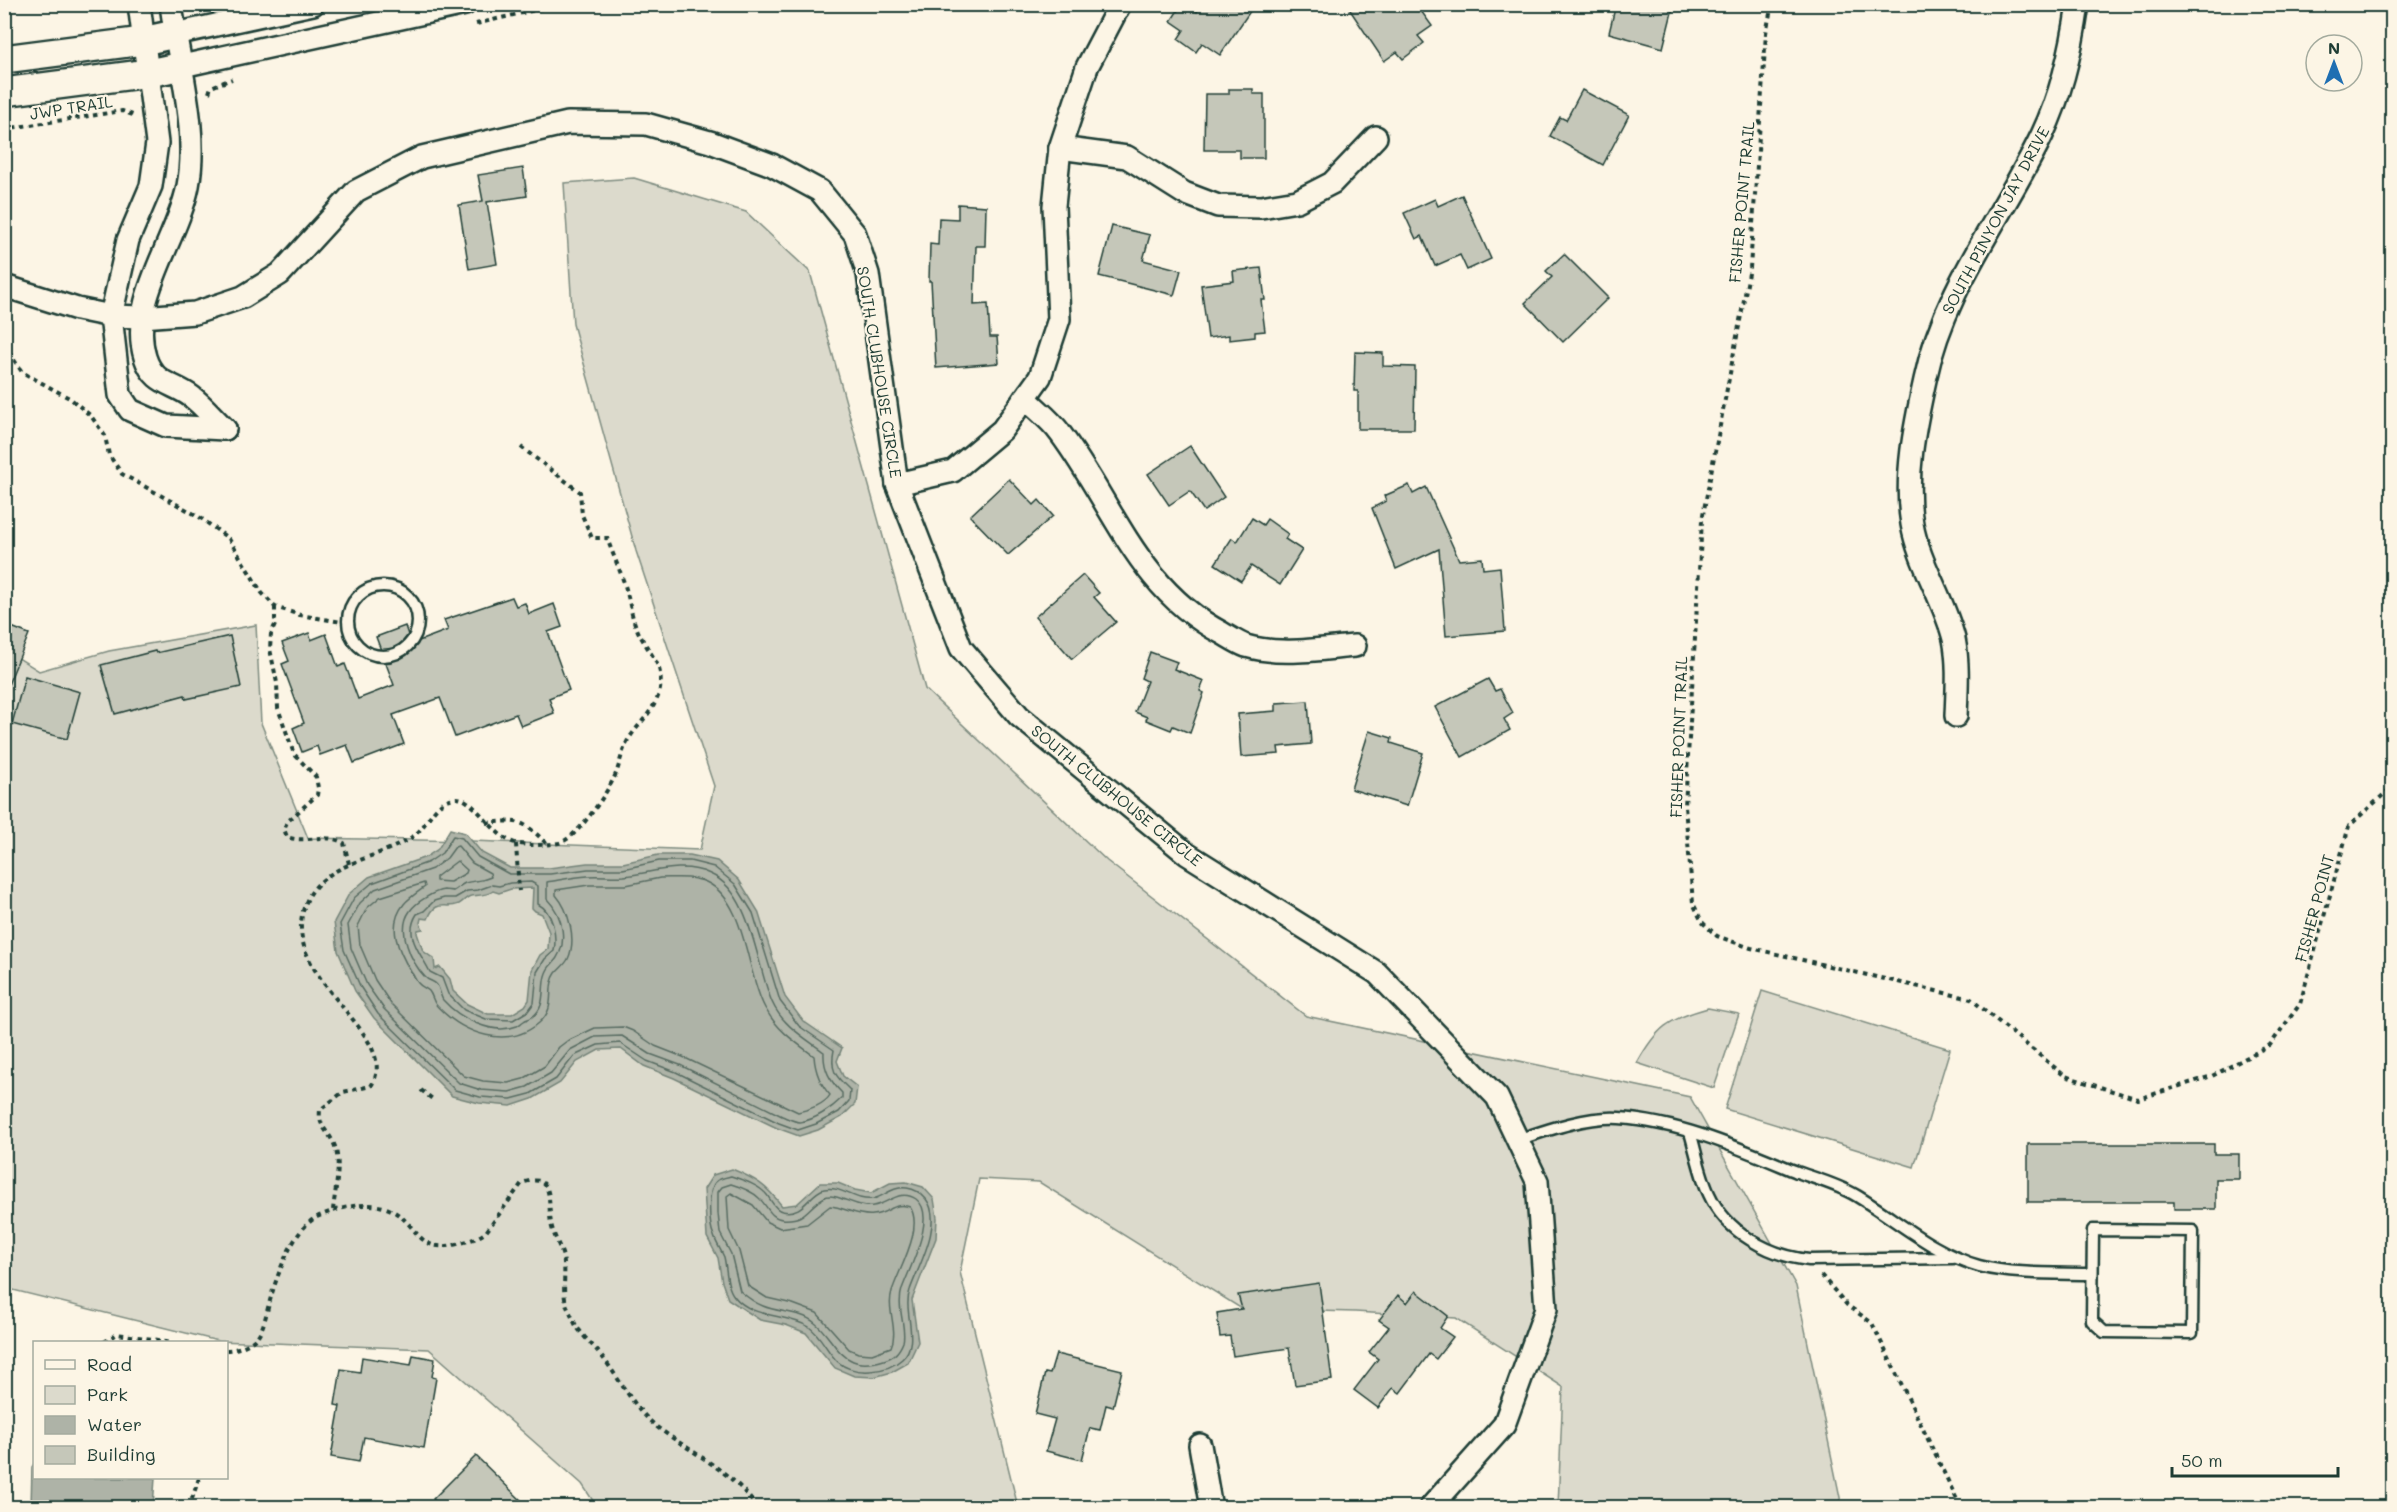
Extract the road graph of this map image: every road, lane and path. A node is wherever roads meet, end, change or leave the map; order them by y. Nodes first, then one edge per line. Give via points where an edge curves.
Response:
1 (139, 4) edge
2 (171, 4) edge
3 (313, 4) edge
4 (465, 4) edge
5 (1120, 4) edge
6 (1772, 4) edge
7 (2078, 4) edge
8 (175, 34) junction
9 (143, 40) junction
10 (4, 59) edge
11 (182, 66) junction
12 (149, 73) junction
13 (4, 92) edge
14 (140, 117) dead end
15 (4, 129) edge
16 (1376, 137) dead end
17 (1060, 148) junction
18 (4, 286) edge
19 (111, 316) junction
20 (142, 318) junction
21 (4, 345) edge
22 (1025, 398) junction
23 (521, 447) dead end
24 (897, 484) junction
25 (275, 607) junction
26 (348, 623) junction
27 (1355, 646) dead end
28 (1956, 716) dead end
29 (2392, 787) edge
30 (486, 823) junction
31 (546, 843) junction
32 (516, 844) junction
33 (349, 864) junction
34 (519, 891) dead end
35 (2270, 1045) joint
36 (421, 1090) dead end
37 (435, 1101) dead end
38 (1690, 1132) junction
39 (1517, 1140) junction
40 (333, 1210) junction
41 (1956, 1258) junction
42 (1809, 1260) junction
43 (2092, 1274) junction
44 (106, 1341) edge
45 (165, 1341) edge
46 (228, 1349) edge
47 (1200, 1445) dead end
48 (199, 1479) edge
49 (189, 1508) edge
50 (756, 1508) edge
51 (1211, 1508) edge
52 (1430, 1508) edge
53 (1961, 1508) edge

1 - 9 street
2 - 8 street
3 - 8 street
4 - 11 street
5 - 17 street via 1088,67
6 - 35 path, FISHER POINT TRAIL via 1766,33 1750,268 1702,520 1685,806 1693,903 1702,922 1717,936 1751,948 1971,999 2065,1076 2138,1099 2212,1076
7 - 28 street, SOUTH PINYON JAY DRIVE via 2074,38 2042,134 1947,309 1925,378 1914,435 1912,524 1923,563 1954,639 1958,669
8 - 9 street
8 - 11 street
9 - 10 street
9 - 12 street
11 - 12 street
11 - 20 street via 190,132 188,185 174,232 153,277
12 - 13 street
12 - 19 street via 157,143 151,186 128,240
14 - 15 path, JWP TRAIL via 122,111
16 - 17 street via 1332,183 1297,201 1261,207 1218,206 1184,193 1127,157
17 - 22 street via 1054,206 1059,319 1040,377
18 - 19 street, SOUTH CLUBHOUSE CIRCLE
19 - 20 street, SOUTH CLUBHOUSE CIRCLE
19 - 20 street via 120,395 130,410 166,426 225,429 191,396 156,377 145,356
20 - 24 street, SOUTH CLUBHOUSE CIRCLE via 195,313 243,297 280,274 356,191 422,157 568,123 646,124 772,165 820,191 855,234 868,274
21 - 25 path via 22,372 71,399 91,416 122,474 198,516 229,539
22 - 24 street via 1002,430 953,471
22 - 27 street via 1059,431 1156,582 1201,622 1245,645 1288,652
23 - 31 path via 580,492 582,515 592,538 607,538 627,590 634,623 660,670 661,683 650,715 629,738 602,798 566,840
24 - 39 street, SOUTH CLUBHOUSE CIRCLE via 961,648 1019,716 1187,854 1377,973 1497,1097
25 - 26 path
25 - 33 path via 270,650 278,708 294,754 316,777 318,788 317,795 284,829 287,837 294,839 335,838 344,843
26 - 26 lane via 350,634 364,651 386,656 407,648 418,627 418,615 406,595 384,586 362,593 349,612
29 - 35 path, FISHER POINT via 2349,826 2300,1004
30 - 31 path via 518,821 530,826
30 - 32 path
30 - 33 path via 464,798 444,801 414,836
31 - 32 path
32 - 34 path
33 - 40 path via 318,884 303,915 311,965 377,1055 377,1077 371,1086 343,1092 320,1110 319,1120 335,1145 338,1172
36 - 37 path
38 - 39 lane via 1618,1118 1564,1124
38 - 41 lane via 1854,1194
38 - 42 lane via 1709,1195 1719,1211 1758,1245 1789,1258
39 - 52 street, SOUTH CLUBHOUSE CIRCLE via 1537,1180 1546,1309 1504,1425
40 - 46 path via 314,1219 300,1234 278,1273 256,1339
40 - 50 path via 370,1205 386,1208 428,1244 444,1248 479,1238 522,1183 539,1181 549,1193 551,1225 564,1263 565,1302 579,1330 639,1411 736,1484
41 - 42 lane
41 - 43 lane via 1980,1266 2035,1273
42 - 53 path via 1847,1305 1872,1323
43 - 43 lane via 2093,1230 2193,1232 2192,1333 2104,1332 2092,1321
44 - 45 path via 117,1334
47 - 51 street
48 - 49 path

